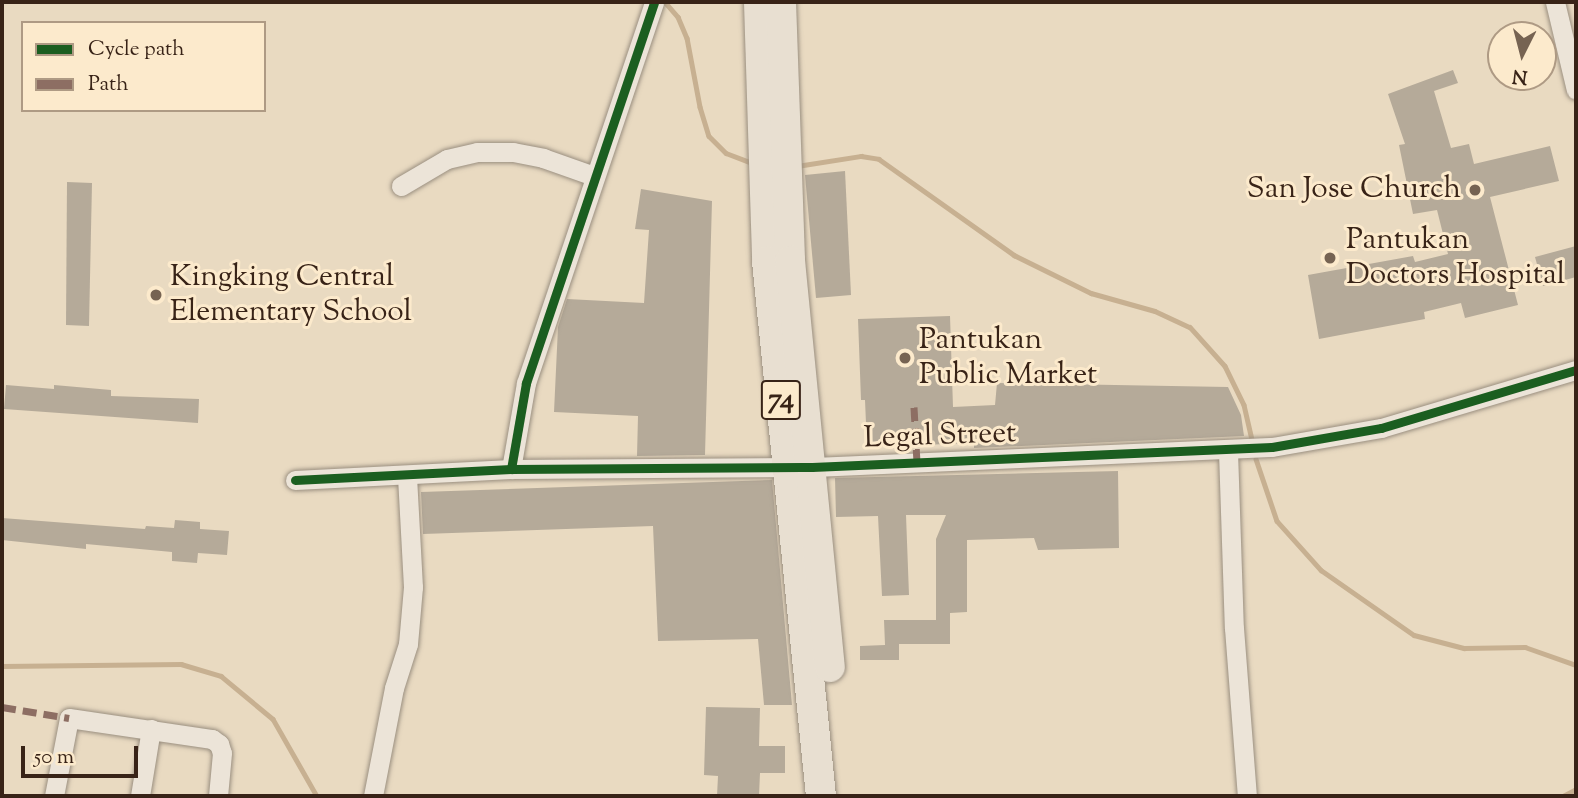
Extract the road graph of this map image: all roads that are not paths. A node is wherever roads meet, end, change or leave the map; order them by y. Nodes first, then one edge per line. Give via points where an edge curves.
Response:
1 (654, 2) edge
2 (759, 2) edge
3 (781, 2) edge
4 (1555, 2) edge
5 (1576, 90) edge
6 (773, 157) junction
7 (594, 176) junction
8 (401, 186) dead end
9 (1576, 370) edge
10 (1228, 451) junction
11 (800, 467) junction
12 (511, 469) junction
13 (407, 475) junction
14 (295, 480) dead end
15 (151, 729) junction
16 (826, 733) junction
17 (54, 796) edge
18 (140, 796) edge
19 (218, 796) edge
20 (373, 796) edge
21 (821, 796) edge
22 (840, 796) edge
23 (1247, 796) edge

1 - 7 street
2 - 6 highway, 74
3 - 6 highway, 74
4 - 5 street
6 - 11 highway, 74 via 790,261
7 - 8 street via 543,158 477,152 447,159
7 - 12 street via 526,383
9 - 10 street, Legal Street via 1381,428
10 - 11 street, Legal Street
10 - 23 street via 1234,628
11 - 12 street, Legal Street
11 - 16 highway, 74
12 - 13 street, Legal Street
13 - 14 street, Legal Street
13 - 20 street via 414,587 408,644 394,688
15 - 17 street via 69,718
15 - 18 street
15 - 19 street via 202,736 219,744
16 - 21 highway, 74
16 - 22 highway, 74

